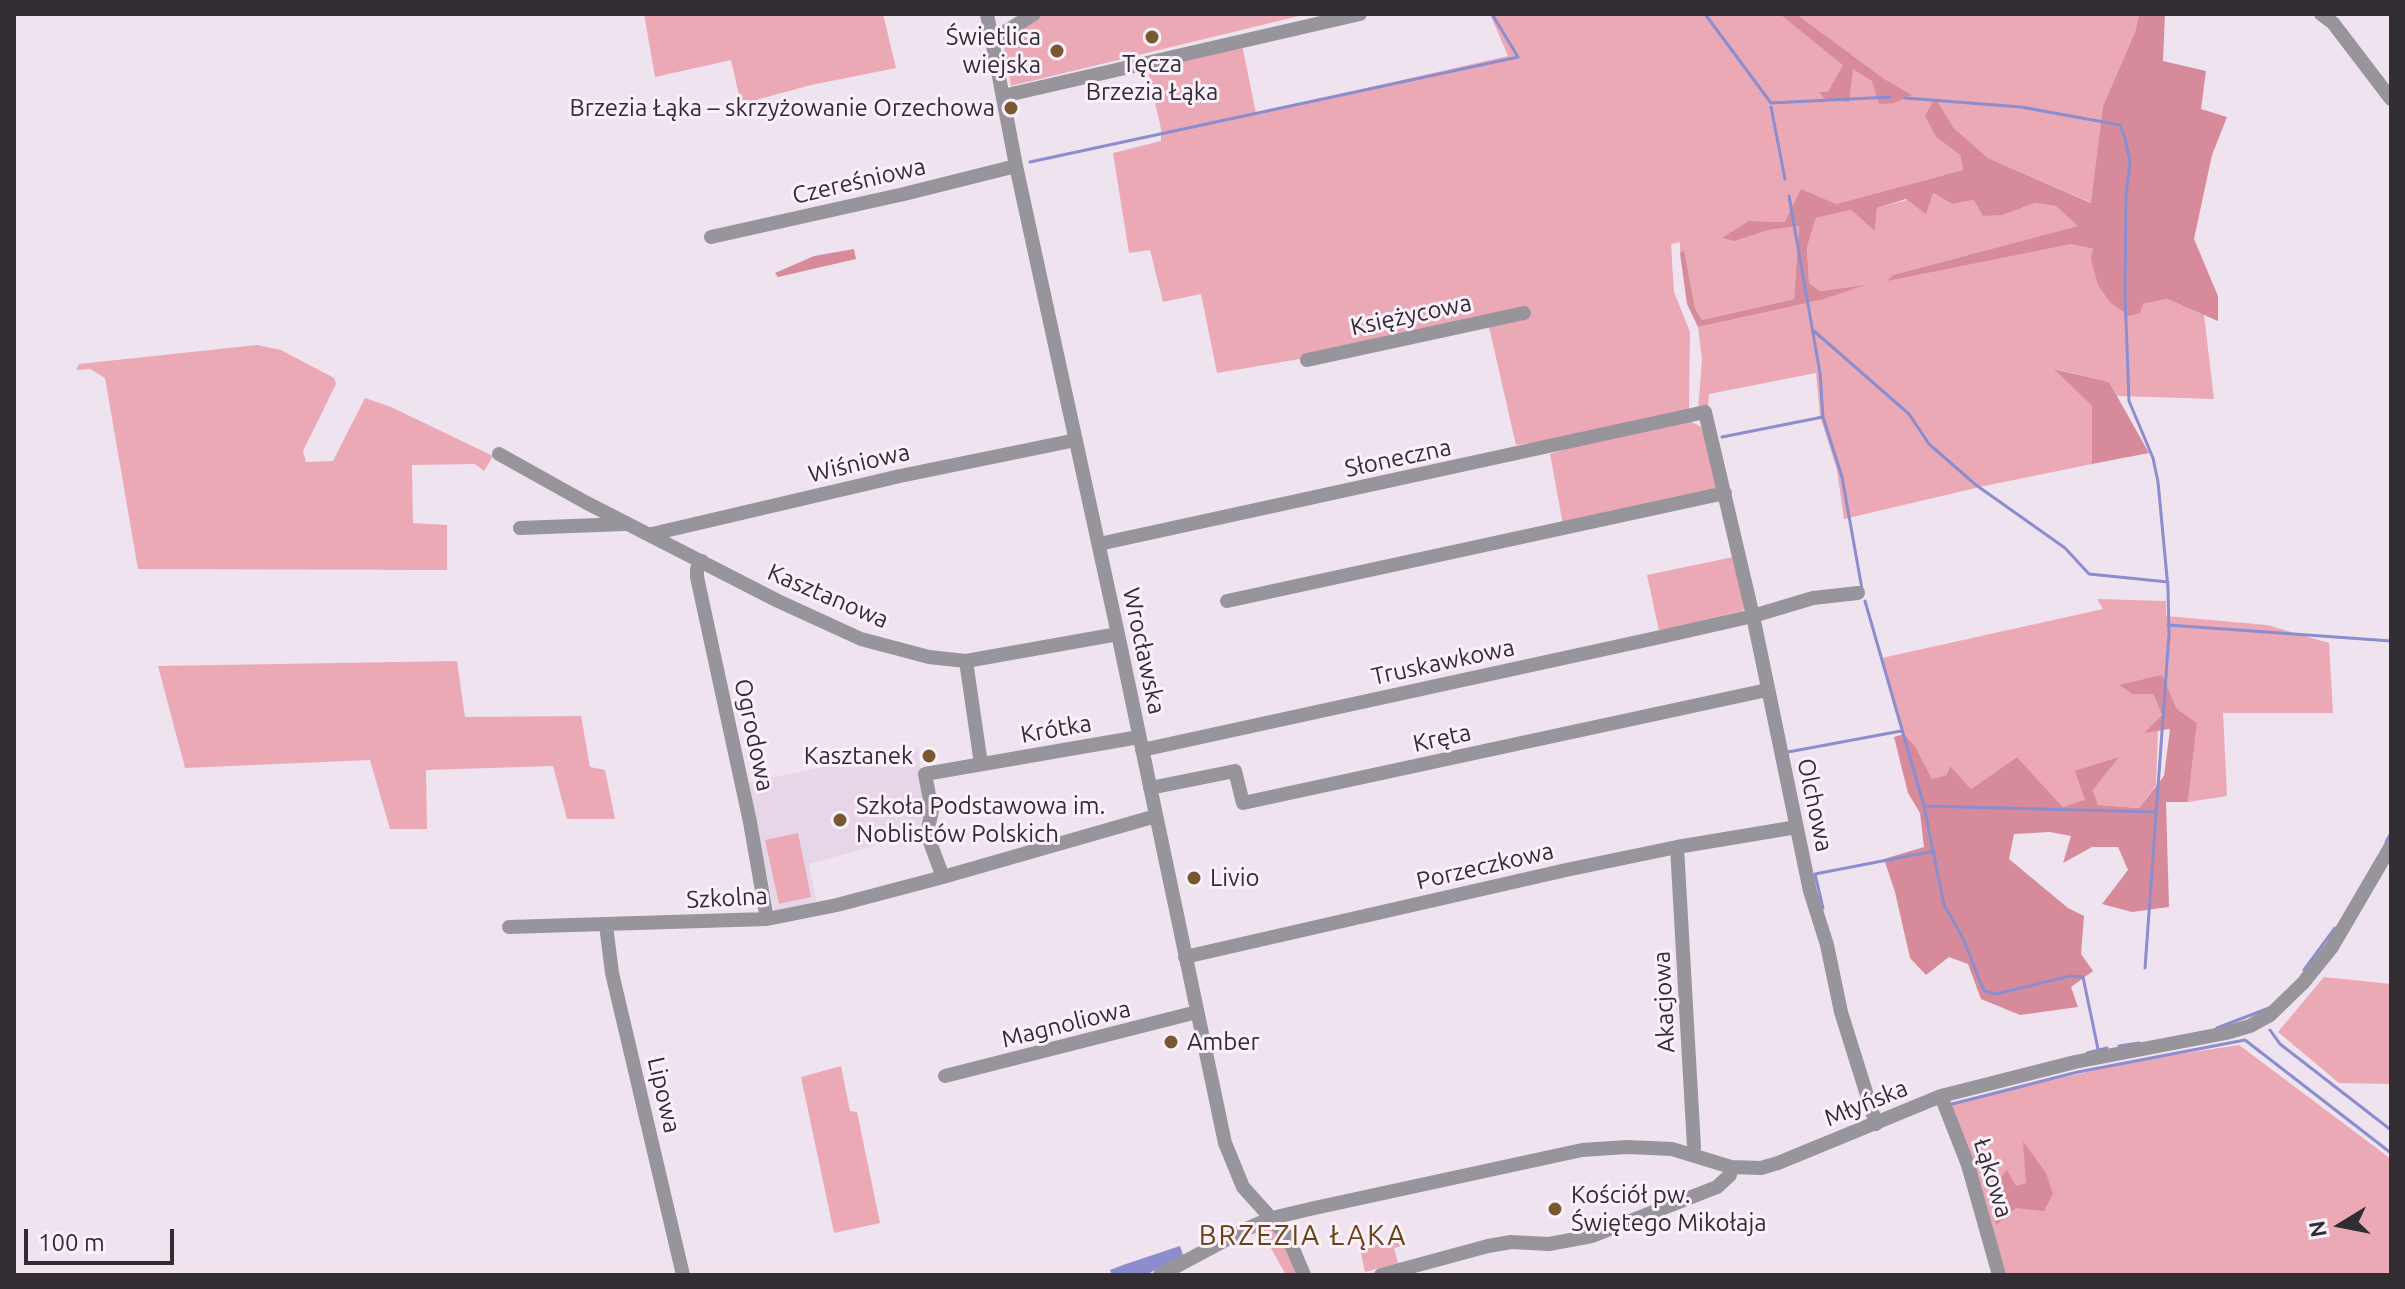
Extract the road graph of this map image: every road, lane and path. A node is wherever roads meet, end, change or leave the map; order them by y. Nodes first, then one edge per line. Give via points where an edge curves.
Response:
1 (987, 14) edge
2 (1034, 14) edge
3 (1360, 14) edge
4 (2321, 14) edge
5 (1331, 17) edge
6 (992, 40) junction
7 (1003, 96) junction
8 (2391, 99) edge
9 (1016, 166) junction
10 (711, 237) dead end
11 (1524, 313) dead end
12 (1307, 360) dead end
13 (1705, 412) joint
14 (1076, 440) junction
15 (499, 454) dead end
16 (1725, 493) junction
17 (630, 523) junction
18 (520, 528) dead end
19 (652, 534) junction
20 (1099, 544) junction
21 (702, 561) junction
22 (1858, 593) dead end
23 (1227, 601) dead end
24 (1753, 616) junction
25 (1118, 634) junction
26 (966, 661) junction
27 (1767, 690) junction
28 (1140, 743) junction
29 (981, 764) junction
30 (1150, 788) junction
31 (1156, 816) junction
32 (1797, 827) junction
33 (2391, 846) edge
34 (1677, 847) junction
35 (943, 877) junction
36 (767, 919) junction
37 (606, 925) junction
38 (509, 927) dead end
39 (1185, 957) junction
40 (1197, 1012) junction
41 (945, 1076) dead end
42 (1941, 1096) junction
43 (1876, 1124) junction
44 (1692, 1155) junction
45 (1731, 1167) junction
46 (1272, 1218) junction
47 (683, 1275) edge
48 (1160, 1275) edge
49 (1304, 1275) edge
50 (1381, 1275) edge
51 (1999, 1275) edge

1 - 6 street, Wrocławska
2 - 6 street
3 - 5 street
4 - 8 street
5 - 7 street
6 - 7 street, Wrocławska
7 - 9 street, Wrocławska
9 - 10 street, Czereśniowa
9 - 14 street, Wrocławska
11 - 12 street, Księżycowa
13 - 16 street, Olchowa
13 - 20 street, Słoneczna
14 - 19 street, Wiśniowa
14 - 20 street, Wrocławska
15 - 17 street, Kasztanowa
16 - 23 street
16 - 24 street, Olchowa
17 - 18 street
17 - 19 street, Kasztanowa
19 - 21 street, Kasztanowa
20 - 25 street, Wrocławska
21 - 26 street, Kasztanowa via 861,639
21 - 36 street, Ogrodowa via 697,577
22 - 24 street, Truskawkowa via 1813,598
24 - 27 street, Olchowa
24 - 28 street, Truskawkowa
25 - 26 street, Kasztanowa
25 - 28 street, Wrocławska
26 - 29 street
27 - 30 street, Kręta via 1243,803 1235,771
27 - 32 street, Olchowa
28 - 29 street, Krótka
28 - 30 street, Wrocławska
29 - 35 street, Krótka via 925,774 932,810 927,834
30 - 31 street, Wrocławska
31 - 35 street, Szkolna
31 - 39 street, Wrocławska
32 - 34 street, Porzeczkowa
32 - 43 street, Olchowa via 1841,1012
33 - 42 street, Młyńska via 2332,947 2270,1015 2226,1033 2075,1062
34 - 39 street, Porzeczkowa
34 - 44 street, Akacjowa
35 - 36 street, Szkolna
36 - 37 street, Szkolna
37 - 38 street, Szkolna
37 - 47 street, Lipowa via 612,973
39 - 40 street, Wrocławska
40 - 41 street, Magnoliowa
40 - 46 street, Wrocławska via 1228,1154 1250,1197
42 - 43 street, Młyńska
42 - 51 street, Łąkowa via 1968,1165
43 - 45 street, Młyńska via 1778,1163
44 - 45 street, Młyńska
44 - 46 street, Młyńska via 1657,1148 1582,1150
45 - 50 street via 1717,1187 1592,1236 1563,1243 1488,1246
46 - 48 street
46 - 49 street, Wrocławska via 1292,1243

